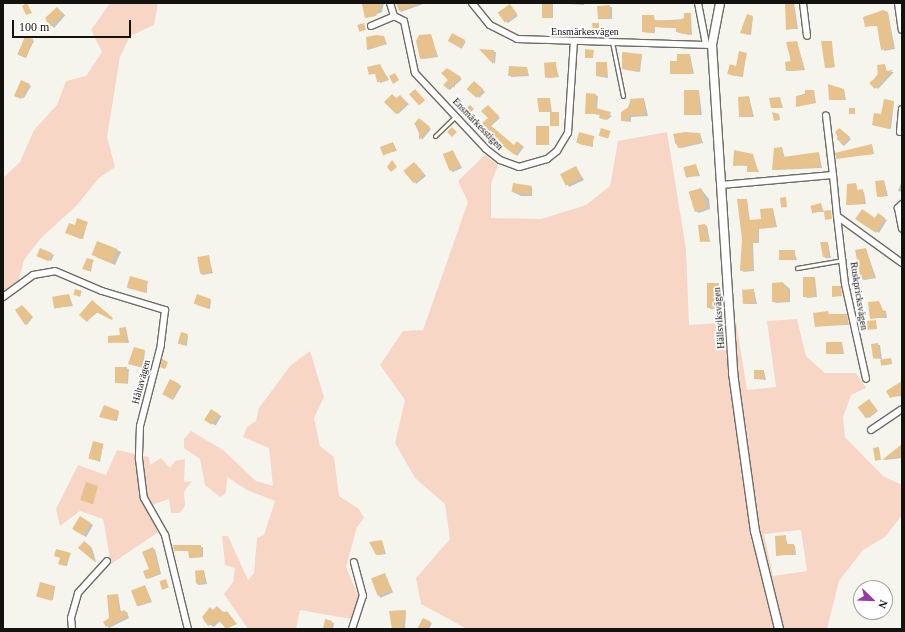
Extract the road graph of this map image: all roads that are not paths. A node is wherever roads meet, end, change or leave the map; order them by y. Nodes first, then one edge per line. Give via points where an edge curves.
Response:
1 (390, 3) edge
2 (472, 3) edge
3 (698, 3) edge
4 (720, 3) edge
5 (803, 3) edge
6 (898, 3) edge
7 (394, 16) junction
8 (371, 26) dead end
9 (902, 30) edge
10 (808, 36) dead end
11 (574, 40) junction
12 (612, 42) junction
13 (709, 44) junction
14 (623, 96) dead end
15 (902, 109) edge
16 (826, 115) dead end
17 (456, 116) junction
18 (900, 132) dead end
19 (435, 136) dead end
20 (833, 175) junction
21 (721, 185) junction
22 (902, 204) edge
23 (837, 216) junction
24 (902, 229) edge
25 (843, 260) junction
26 (902, 263) edge
27 (797, 268) dead end
28 (3, 297) edge
29 (866, 379) dead end
30 (902, 409) edge
31 (871, 430) dead end
32 (107, 561) dead end
33 (354, 562) dead end
34 (72, 629) edge
35 (188, 629) edge
36 (352, 629) edge
37 (779, 629) edge

1 - 7 street, Ensmärkesstigen
2 - 11 street, Ensmärkesvägen via 490,25 516,39
3 - 13 street
4 - 13 street, Hällsviksvägen
5 - 10 street
6 - 9 street
7 - 8 street
7 - 17 street, Ensmärkesstigen via 404,21 415,72
11 - 12 street, Ensmärkesvägen
11 - 17 street, Ensmärkesstigen via 570,126 557,151 546,159 528,167 507,164 486,150
12 - 13 street, Ensmärkesvägen
12 - 14 lane
13 - 21 street, Hällsviksvägen
15 - 18 street
16 - 20 street, Ruskpricksvägen
17 - 19 lane
20 - 21 street
20 - 23 street, Ruskpricksvägen
21 - 37 street, Hällsviksvägen via 734,373 755,531
22 - 24 street via 898,208
23 - 25 street, Ruskpricksvägen
23 - 26 street
25 - 27 lane
25 - 29 street, Ruskpricksvägen
28 - 35 street, Håltavägen via 33,275 54,271 102,291 165,310 167,318 140,426 139,459 144,498 165,535
30 - 31 street
32 - 34 street via 78,593 71,618
33 - 36 street via 363,596

